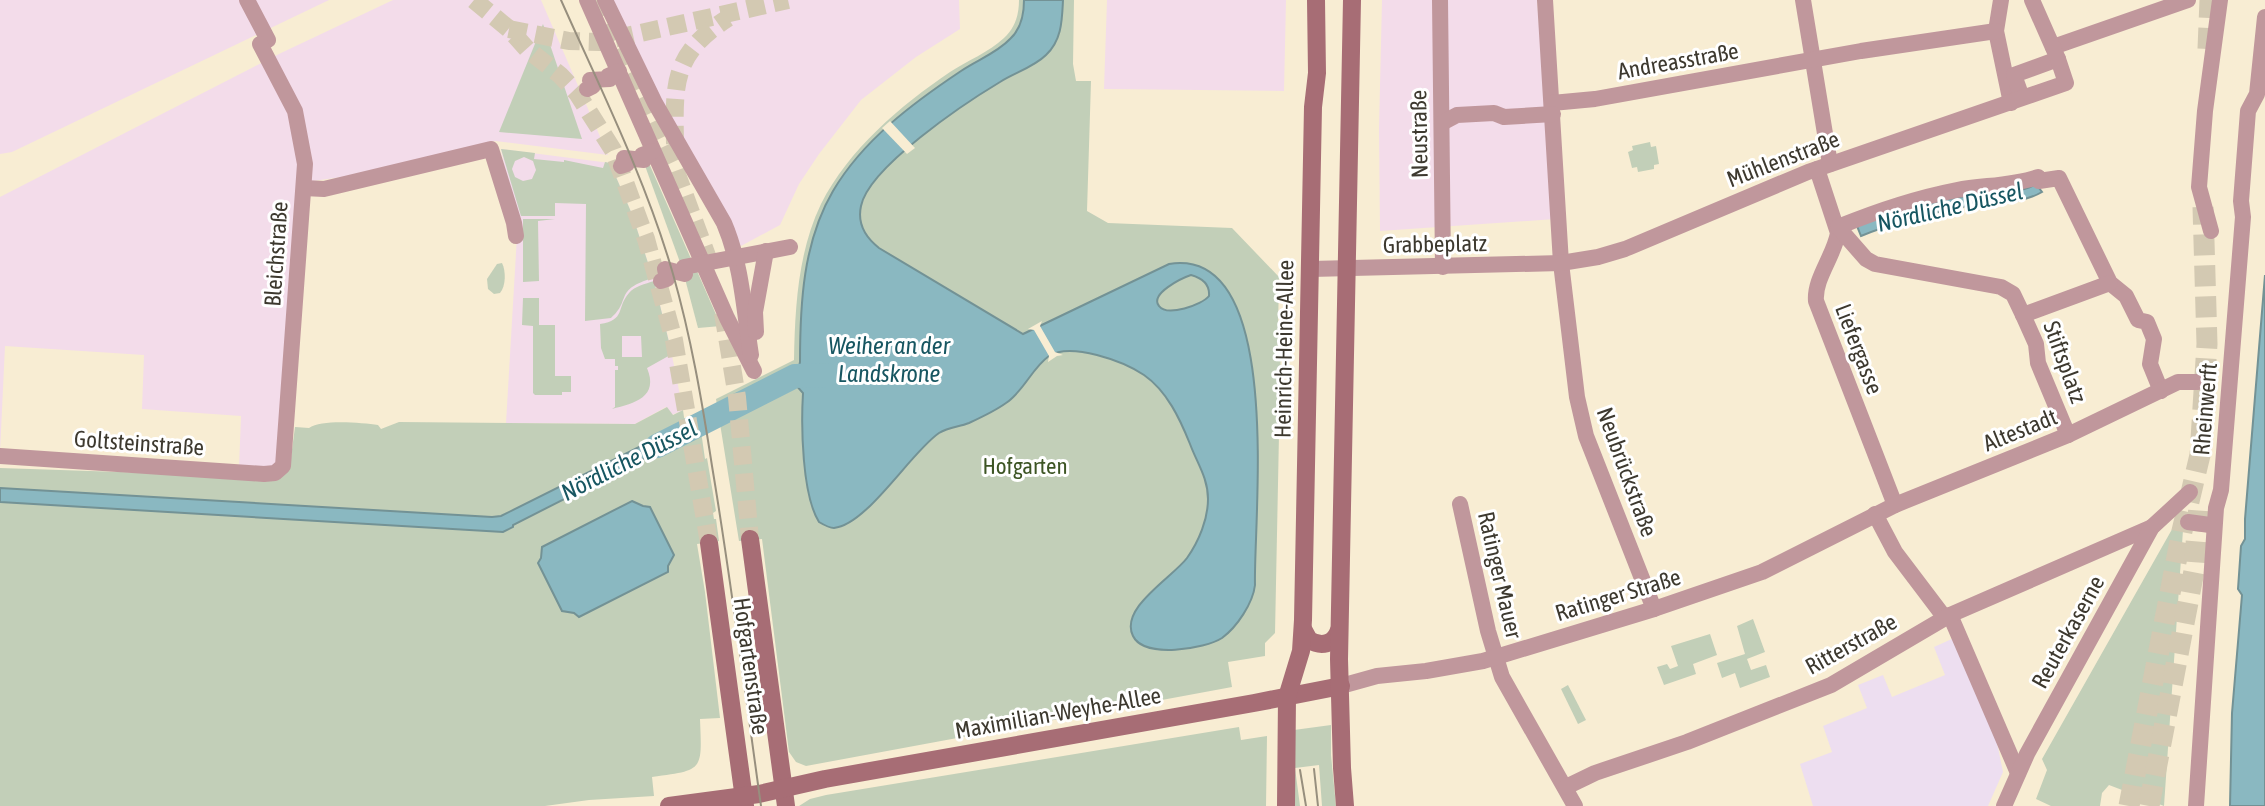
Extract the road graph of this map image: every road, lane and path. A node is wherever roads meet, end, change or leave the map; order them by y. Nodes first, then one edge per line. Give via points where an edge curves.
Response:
1 (247, 0) edge
2 (587, 0) edge
3 (605, 0) edge
4 (1316, 0) edge
5 (1352, 0) edge
6 (1440, 0) edge
7 (1545, 0) edge
8 (1803, 0) edge
9 (2001, 0) edge
10 (2032, 0) edge
11 (2188, 0) edge
12 (2220, 0) edge
13 (2265, 17) edge
14 (1996, 31) junction
15 (2055, 53) junction
16 (1812, 60) junction
17 (619, 71) junction
18 (587, 89) dead end
19 (2016, 100) junction
20 (1552, 109) junction
21 (1442, 123) junction
22 (653, 151) junction
23 (621, 166) dead end
24 (1823, 166) junction
25 (304, 188) junction
26 (2211, 231) dead end
27 (1837, 233) junction
28 (516, 236) dead end
29 (790, 247) dead end
30 (766, 251) junction
31 (736, 257) junction
32 (703, 263) junction
33 (1561, 263) junction
34 (1443, 267) junction
35 (1311, 269) junction
36 (1347, 269) junction
37 (661, 281) dead end
38 (2110, 283) junction
39 (2023, 315) junction
40 (758, 369) dead end
41 (2199, 382) dead end
42 (2161, 391) junction
43 (2068, 435) junction
44 (0, 456) edge
45 (275, 473) joint
46 (2190, 492) dead end
47 (1460, 504) dead end
48 (1895, 505) junction
49 (1875, 514) junction
50 (2188, 522) dead end
51 (2152, 527) junction
52 (2211, 535) junction
53 (750, 539) tunnel mouth
54 (709, 543) tunnel mouth
55 (1654, 609) junction
56 (1947, 617) junction
57 (1303, 629) junction
58 (1339, 630) junction
59 (1496, 657) junction
60 (1340, 686) junction
61 (1287, 697) junction
62 (2018, 773) junction
63 (1566, 787) junction
64 (785, 798) edge
65 (745, 801) edge
66 (669, 806) edge
67 (1286, 806) edge
68 (1345, 806) edge
69 (1575, 806) edge
70 (2004, 806) edge
71 (2196, 806) edge

1 - 25 street, Bleichstraße via 295,111 304,152
2 - 17 street
3 - 31 street via 655,103 724,223
4 - 35 main road, Heinrich-Heine-Allee
5 - 36 main road
6 - 21 street, Neustraße
7 - 20 street, Neubrückstraße
8 - 16 street
9 - 14 street
10 - 15 street
11 - 15 street
12 - 26 street via 2207,156 2199,187
13 - 52 street, Rheinwerft via 2257,94 2248,111 2221,490
14 - 16 street, Andreasstraße
14 - 19 street
15 - 19 street via 2014,75
15 - 19 street, Mühlenstraße via 2066,83
16 - 20 street, Andreasstraße
16 - 24 street
17 - 18 street via 608,76 610,79 590,80 593,86
17 - 22 street
19 - 24 street, Mühlenstraße
20 - 21 street, Andreasstraße via 1504,117 1494,113 1457,115
20 - 33 street, Neubrückstraße
21 - 34 street, Neustraße
22 - 23 street via 642,155 644,160 624,158 627,164
22 - 32 street
24 - 27 street
24 - 33 street, Mühlenstraße via 1625,249
25 - 28 street via 324,189 491,149
25 - 45 street, Bleichstraße via 285,458
27 - 38 street via 1882,209 1956,190 2059,178
27 - 39 street via 1875,264 2001,287 2013,294
27 - 48 street, Liefergasse via 1816,301
29 - 30 street
30 - 31 street
30 - 40 street via 755,312
31 - 32 street
31 - 32 street via 754,371
32 - 37 street via 684,267 685,274 665,269 667,279
33 - 34 street, Grabbeplatz
33 - 55 street, Neubrückstraße via 1586,436
34 - 36 street, Grabbeplatz
35 - 36 street, Grabbeplatz
35 - 57 main road, Heinrich-Heine-Allee
36 - 58 main road
38 - 39 street, Stiftsplatz
38 - 42 street via 2126,296 2138,320 2147,322 2154,339 2150,364
39 - 43 street, Stiftsplatz
41 - 42 street, Altestadt via 2178,382
42 - 43 street, Altestadt
43 - 48 street, Altestadt
44 - 45 street, Goltsteinstraße
46 - 51 street, Reuterkaserne
47 - 59 street, Ratinger Mauer
48 - 49 street, Ratinger Straße
49 - 55 street, Ratinger Straße via 1762,572
49 - 56 street via 1907,570
50 - 52 street
51 - 56 street, Ritterstraße
51 - 62 street, Reuterkaserne
52 - 71 street, Rheinwerft
53 - 64 main road, Hofgartenstraße
54 - 65 main road, Hofgartenstraße
55 - 59 street, Ratinger Straße
56 - 62 street
56 - 63 street, Ritterstraße via 1831,685
57 - 58 main road via 1309,640 1322,645 1332,641
57 - 61 main road, Heinrich-Heine-Allee
58 - 60 main road
59 - 60 street, Ratinger Straße
59 - 63 street, Ratinger Mauer via 1502,677
60 - 61 main road, Maximilian-Weyhe-Allee
60 - 68 main road
61 - 64 main road, Maximilian-Weyhe-Allee via 825,779
61 - 67 main road, Heinrich-Heine-Allee
62 - 70 street, Reuterkaserne
63 - 69 street, Ratinger Mauer
64 - 65 main road, Maximilian-Weyhe-Allee
65 - 66 main road, Maximilian-Weyhe-Allee

